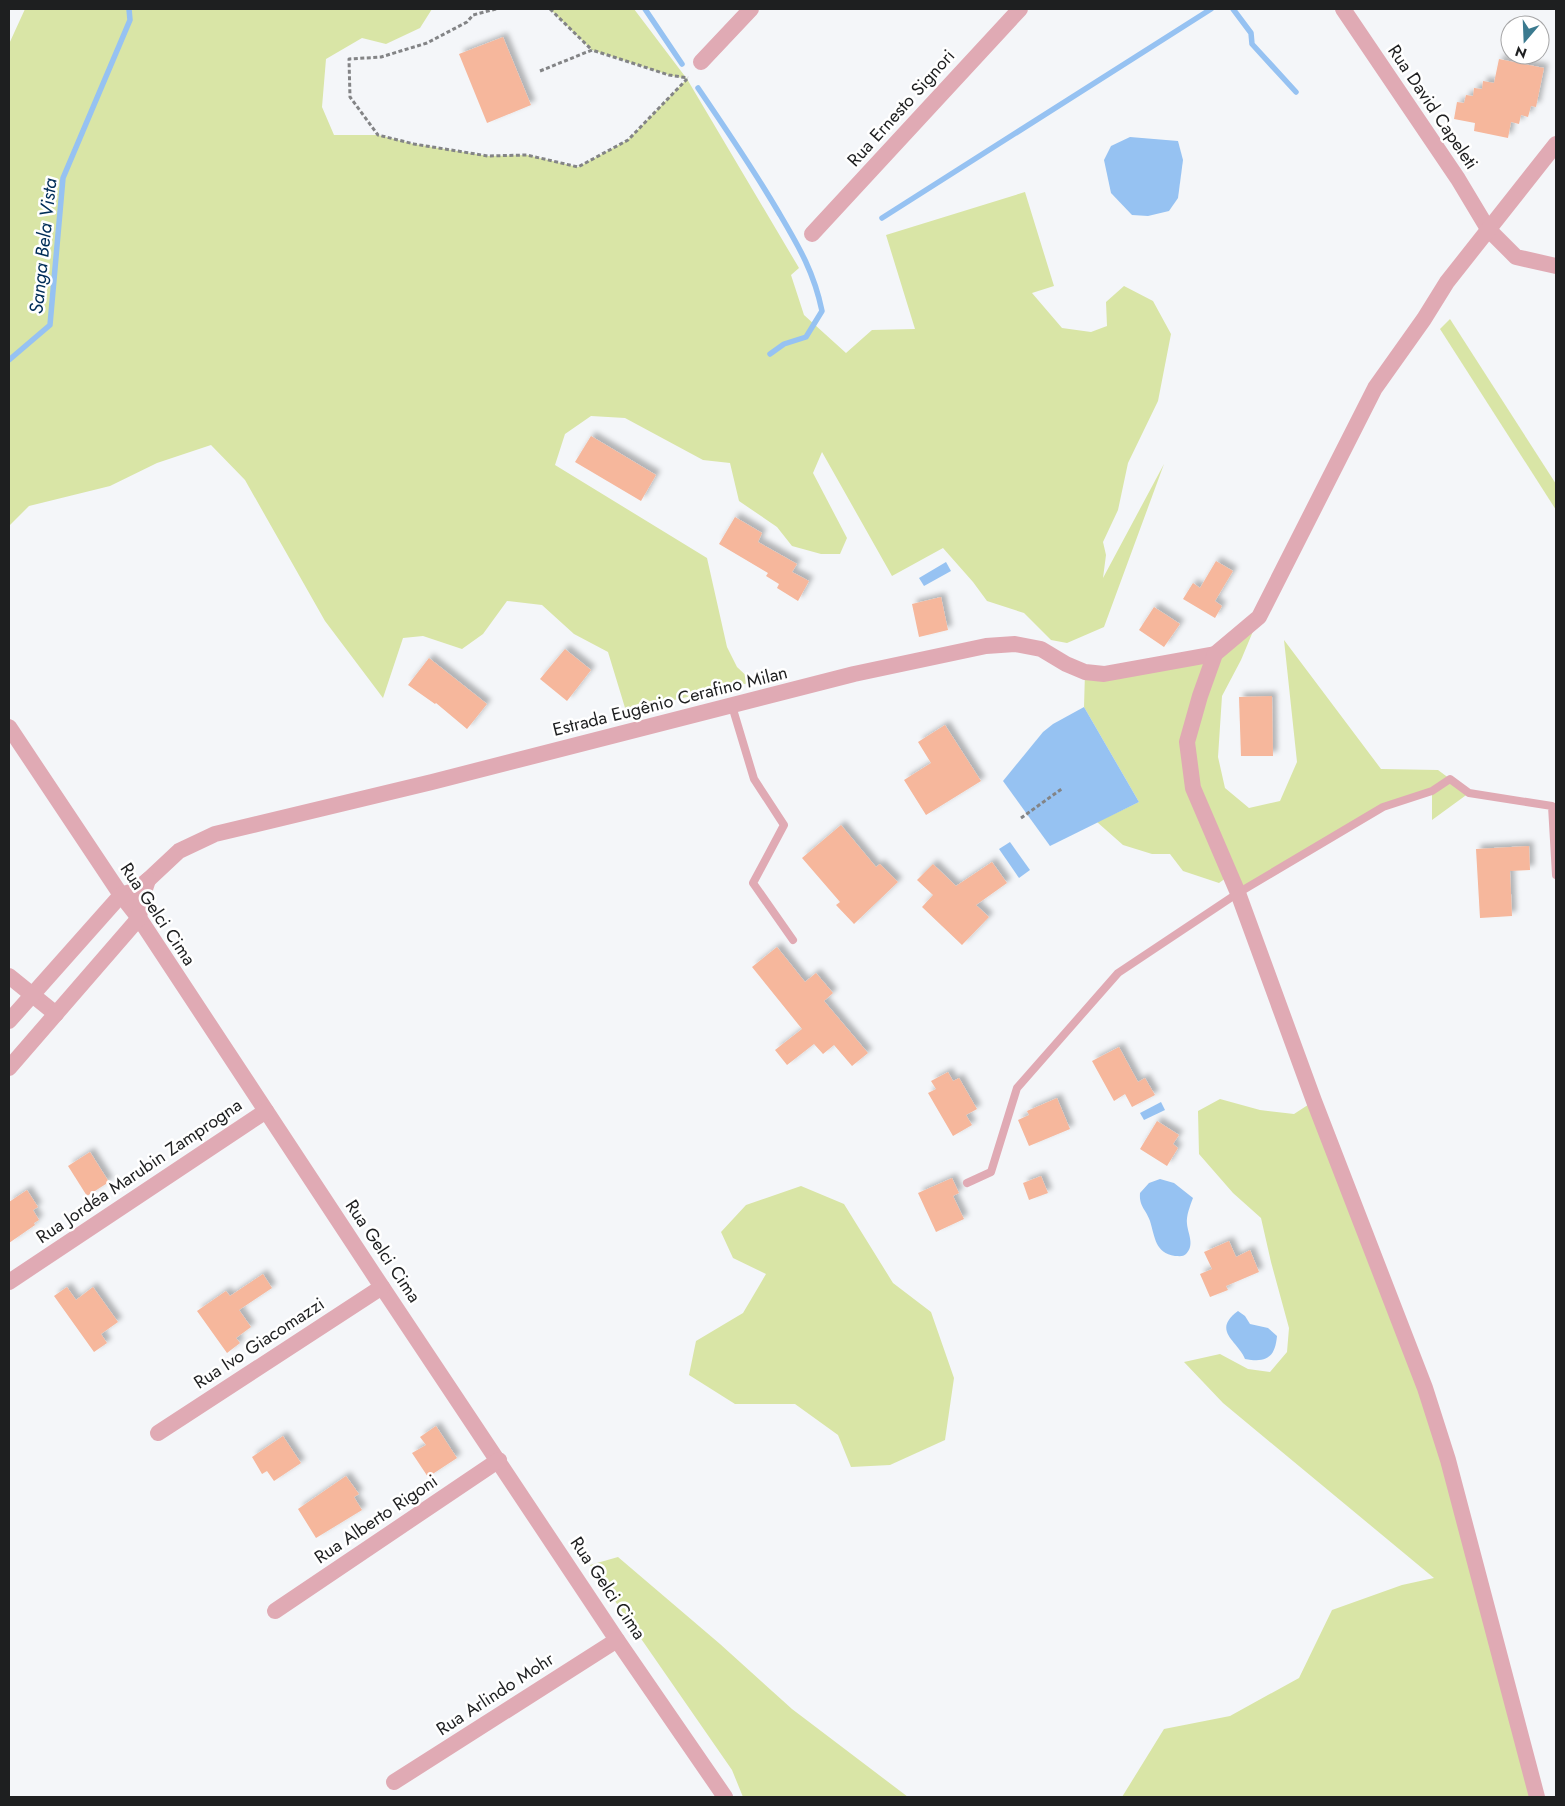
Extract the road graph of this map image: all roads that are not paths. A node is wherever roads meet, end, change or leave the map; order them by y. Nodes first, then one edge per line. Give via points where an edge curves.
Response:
1 (751, 9) edge
2 (1020, 9) edge
3 (1343, 9) edge
4 (700, 62) road end
5 (1556, 144) edge
6 (1488, 229) junction
7 (812, 234) dead end
8 (1556, 266) edge
9 (1215, 654) junction
10 (732, 706) junction
11 (9, 727) edge
12 (1556, 875) edge
13 (148, 880) junction
14 (1238, 893) junction
15 (121, 896) junction
16 (139, 918) junction
17 (793, 940) dead end
18 (9, 976) edge
19 (32, 995) junction
20 (56, 1014) junction
21 (9, 1021) edge
22 (9, 1068) edge
23 (266, 1111) junction
24 (967, 1183) dead end
25 (9, 1282) edge
26 (382, 1287) junction
27 (158, 1433) dead end
28 (499, 1460) junction
29 (276, 1611) dead end
30 (617, 1640) junction
31 (394, 1782) dead end
32 (725, 1797) edge
33 (1537, 1797) edge

1 - 4 street
2 - 7 street, Rua Ernesto Signori
3 - 6 street, Rua David Capeleti
5 - 6 street
6 - 8 street, Rua David Capeleti via 1516,257
6 - 9 street via 1374,388 1259,618
9 - 10 street, Estrada Eugênio Cerafino Milan via 1104,674 1085,672 1041,649 1016,644 986,646 854,674
9 - 14 street via 1187,742 1193,788
10 - 13 street, Estrada Eugênio Cerafino Milan via 215,834 179,851
10 - 17 lane via 754,779 784,825 753,883
11 - 15 street, Rua Gelci Cima
12 - 14 lane via 1552,806 1469,793 1450,779 1432,791 1383,807
13 - 15 street, Estrada Eugênio Cerafino Milan
13 - 16 street
14 - 24 lane via 1118,973 1017,1088 991,1172
14 - 33 street via 1425,1388 1448,1460
15 - 16 street, Rua Gelci Cima
15 - 19 street, Estrada Eugênio Cerafino Milan
16 - 20 street
16 - 23 street, Rua Gelci Cima
18 - 19 street
19 - 20 street
19 - 21 street, Estrada Eugênio Cerafino Milan
20 - 22 street
23 - 25 street, Rua Jordéa Marubin Zamprogna
23 - 26 street, Rua Gelci Cima
26 - 27 street, Rua Ivo Giacomazzi
26 - 28 street, Rua Gelci Cima
28 - 29 street, Rua Alberto Rigoni
28 - 30 street, Rua Gelci Cima
30 - 31 street, Rua Arlindo Mohr
30 - 32 street, Rua Gelci Cima

